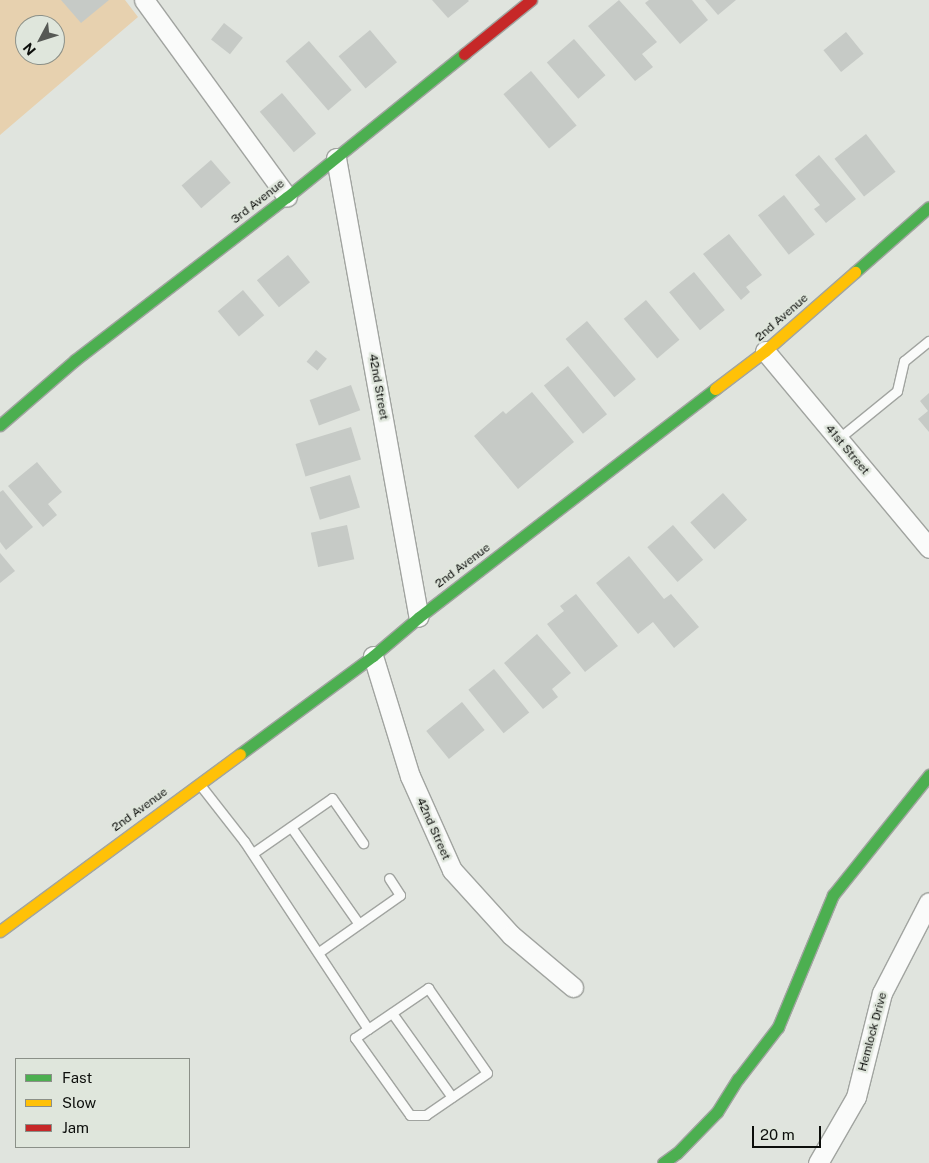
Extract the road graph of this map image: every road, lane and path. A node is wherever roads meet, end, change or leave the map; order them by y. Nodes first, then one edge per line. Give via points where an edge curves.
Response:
1 (144, 0) edge
2 (532, 0) edge
3 (336, 158) junction
4 (287, 197) junction
5 (929, 207) edge
6 (929, 341) edge
7 (766, 351) junction
8 (0, 425) edge
9 (838, 439) junction
10 (929, 548) edge
11 (419, 617) junction
12 (374, 656) junction
13 (929, 775) edge
14 (200, 784) junction
15 (291, 827) junction
16 (363, 843) dead end
17 (253, 853) junction
18 (389, 878) dead end
19 (929, 902) edge
20 (359, 924) junction
21 (0, 930) edge
22 (319, 952) junction
23 (573, 987) dead end
24 (392, 1013) junction
25 (368, 1029) junction
26 (452, 1097) junction
27 (663, 1163) edge
28 (818, 1163) edge

1 - 4 street
2 - 3 main road, 3rd Avenue
3 - 4 main road, 3rd Avenue
3 - 11 street, 42nd Street
4 - 8 main road, 3rd Avenue via 75,360
5 - 7 main road, 2nd Avenue
6 - 9 lane via 904,362 897,390
7 - 9 street, 41st Street
7 - 11 main road, 2nd Avenue
9 - 10 street, 41st Street
11 - 12 main road, 2nd Avenue
12 - 14 main road, 2nd Avenue
12 - 23 street, 42nd Street via 410,776 452,870 511,935
13 - 27 main road via 833,895 778,1027 717,1112
14 - 17 lane
14 - 21 main road, 2nd Avenue
15 - 16 lane via 332,798
15 - 17 lane
15 - 20 lane
17 - 22 lane
18 - 20 lane via 400,896
19 - 28 street, Hemlock Drive via 882,992 856,1097
20 - 22 lane
22 - 25 lane
24 - 25 lane
24 - 26 lane
24 - 26 lane via 428,988 487,1073
25 - 26 lane via 355,1038 410,1115 426,1115

